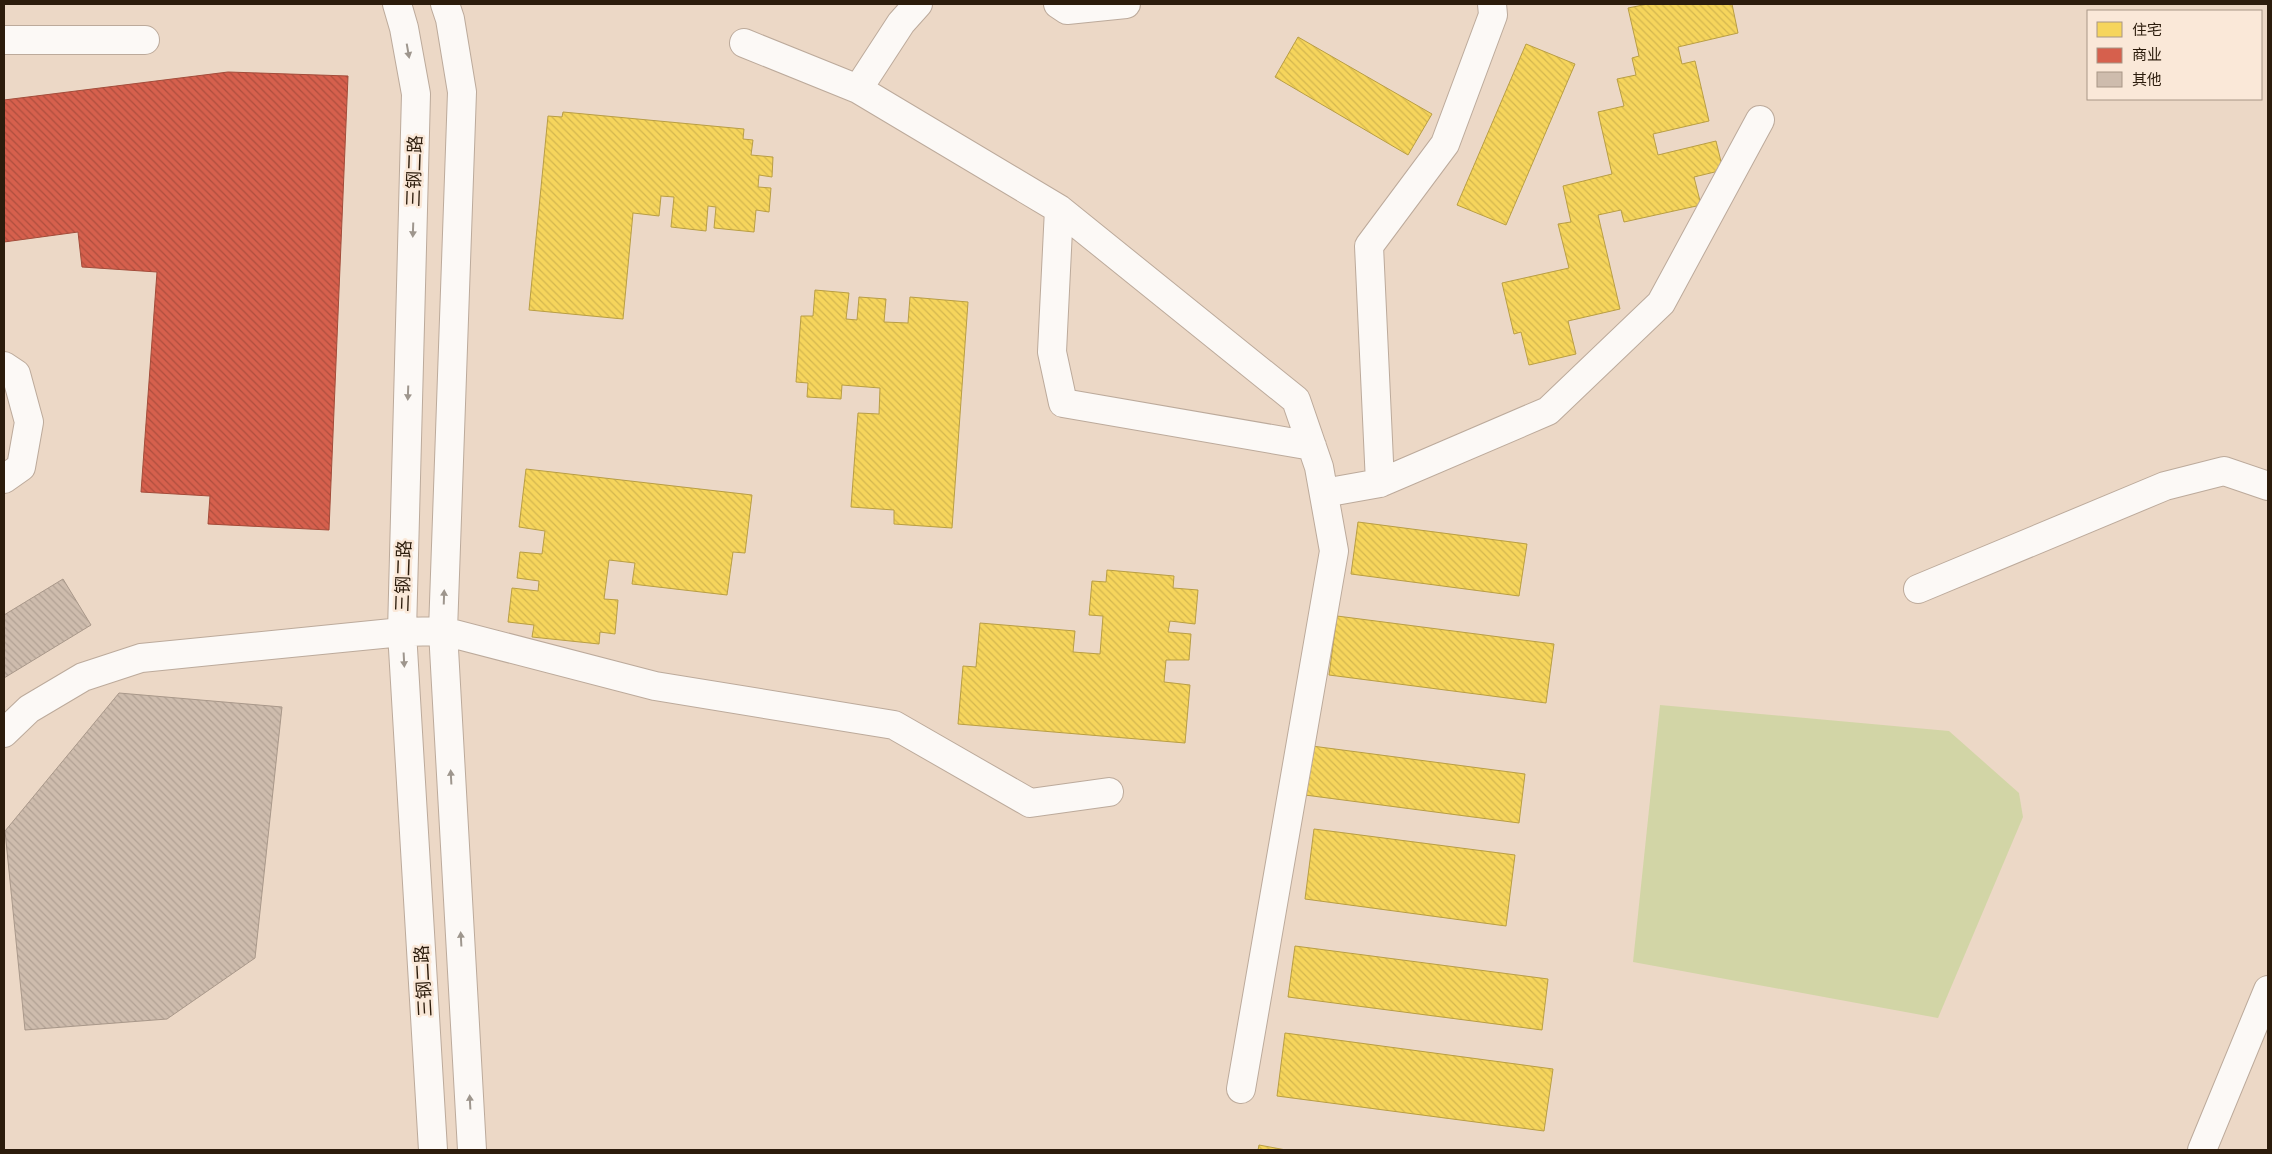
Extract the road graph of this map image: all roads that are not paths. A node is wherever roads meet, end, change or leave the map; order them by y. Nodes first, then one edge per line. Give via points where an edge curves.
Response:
1 (397, 4) edge
2 (445, 4) edge
3 (918, 4) edge
4 (1058, 4) edge
5 (1126, 4) edge
6 (1492, 4) edge
7 (4, 40) edge
8 (145, 40) dead end
9 (744, 43) dead end
10 (858, 89) junction
11 (1760, 120) dead end
12 (1059, 209) junction
13 (4, 366) edge
14 (1312, 446) junction
15 (4, 479) edge
16 (1380, 483) junction
17 (2268, 486) edge
18 (1324, 493) junction
19 (1918, 589) dead end
20 (443, 631) junction
21 (402, 632) junction
22 (4, 732) edge
23 (1109, 792) dead end
24 (2268, 990) edge
25 (1241, 1089) dead end
26 (434, 1150) edge
27 (472, 1150) edge
28 (2202, 1150) edge

1 -> 21 street, 三钢二路 via 416,94
20 -> 2 street via 462,92
3 - 10 street via 901,23
4 - 5 street via 1067,10
6 - 16 street via 1493,15 1445,144 1370,246
7 - 8 street
9 - 10 street
10 - 12 street
11 - 16 street via 1661,303 1647,317 1548,411
12 - 14 street via 1296,400
12 - 14 street via 1052,352 1063,403
13 - 15 street via 16,374 28,422 22,467
14 - 18 street via 1320,466
16 - 18 street
17 - 19 street via 2224,471 2165,486
18 - 25 street via 1334,551
20 - 21 street
20 - 23 street via 655,686 894,725 1030,803
27 -> 20 street
21 - 22 street via 141,658 83,677 29,709
21 -> 26 street, 三钢二路
24 - 28 street

